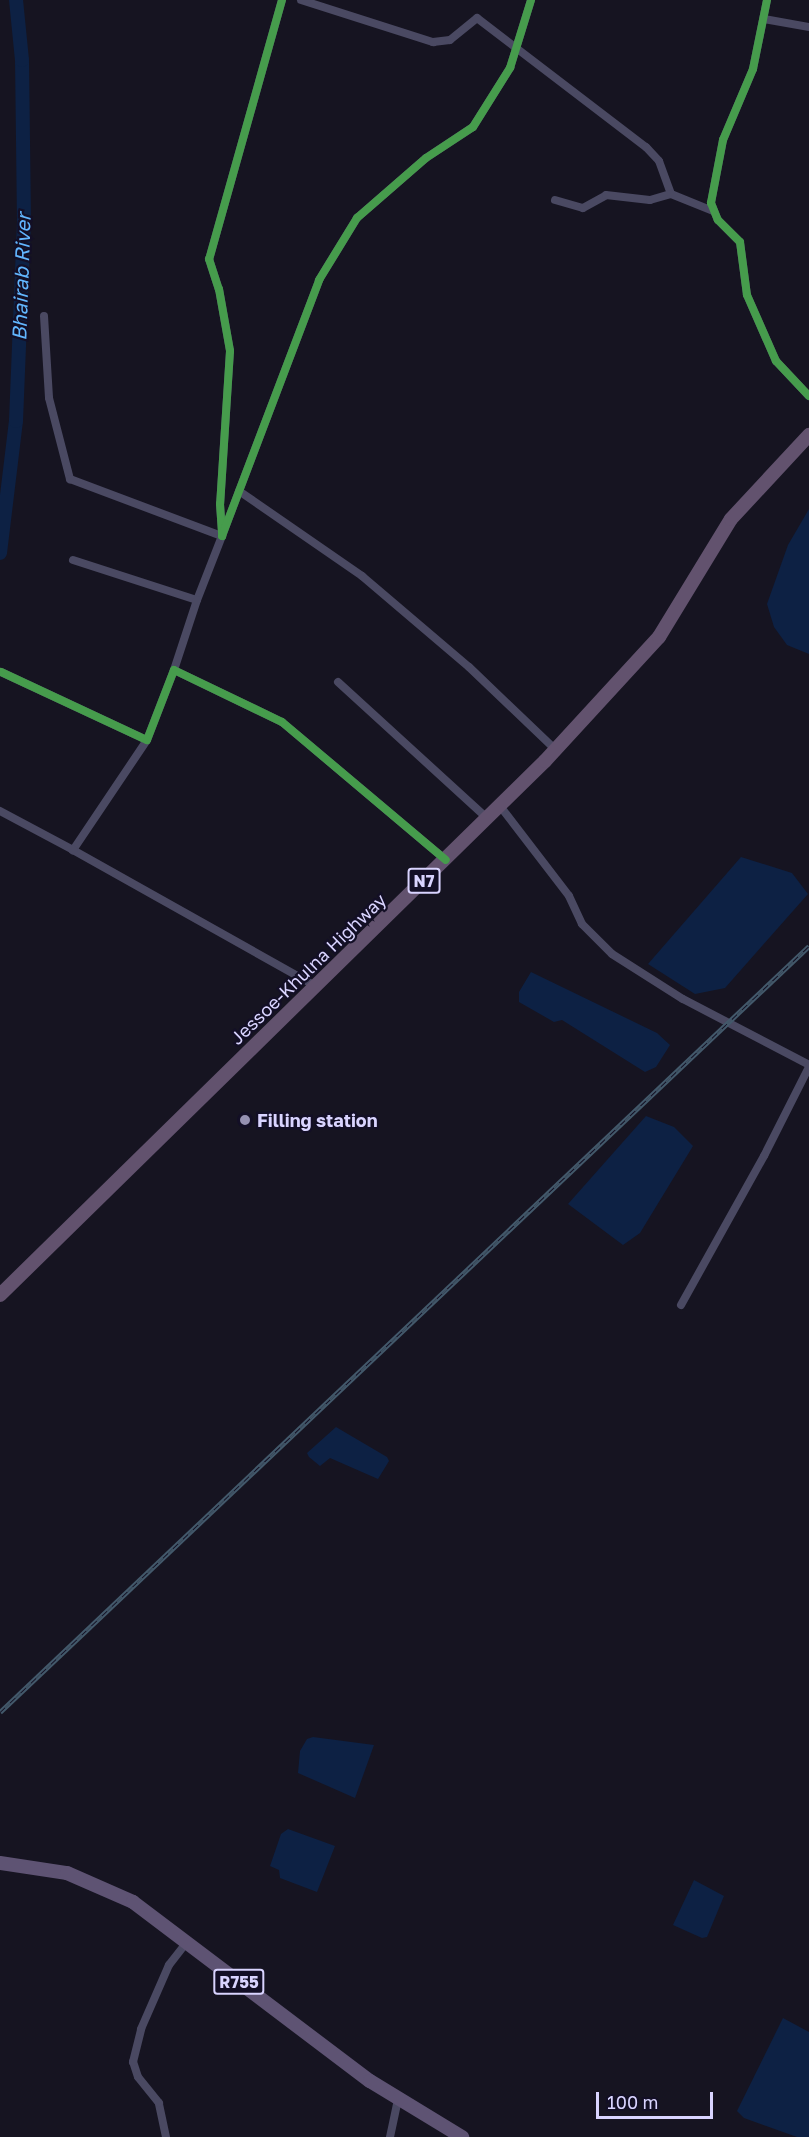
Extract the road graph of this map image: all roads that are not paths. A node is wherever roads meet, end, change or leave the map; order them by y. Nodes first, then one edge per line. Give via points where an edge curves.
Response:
1 (282, 0) edge
2 (301, 0) edge
3 (531, 0) edge
4 (767, 0) edge
5 (764, 19) junction
6 (809, 27) edge
7 (516, 48) junction
8 (671, 194) junction
9 (555, 200) dead end
10 (713, 211) junction
11 (44, 316) dead end
12 (809, 396) edge
13 (809, 435) edge
14 (239, 491) junction
15 (222, 536) junction
16 (73, 560) dead end
17 (197, 600) junction
18 (174, 670) junction
19 (2, 672) dead end
20 (338, 682) dead end
21 (147, 740) junction
22 (556, 750) junction
23 (500, 806) junction
24 (0, 811) edge
25 (488, 818) junction
26 (73, 850) junction
27 (446, 860) junction
28 (318, 987) junction
29 (809, 1066) edge
30 (0, 1295) edge
31 (681, 1305) dead end
32 (0, 1863) edge
33 (187, 1942) junction
34 (398, 2100) junction
35 (166, 2137) edge
36 (390, 2137) edge
37 (462, 2137) edge

1 - 15 street via 209,259 219,289 230,351 220,504
2 - 7 street via 433,42 450,40 477,18
3 - 7 street
4 - 5 street
5 - 6 street
5 - 10 street via 753,69 723,140
7 - 8 street via 646,147 659,161
7 - 14 street via 503,84 473,127 426,158 357,218 319,280
8 - 9 street via 650,200 606,195 583,208
8 - 10 street
10 - 12 street via 740,242 747,295 776,361
11 - 15 street via 49,398 70,479
13 - 22 highway, Jessoe-Khulna Highway / N7 via 730,519 659,637
14 - 15 street
14 - 22 street via 362,576 469,667
15 - 17 street
16 - 17 street
17 - 18 street
18 - 21 street
18 - 27 street via 282,722
19 - 21 street
20 - 25 street
21 - 26 street
22 - 23 highway, Jessoe-Khulna Highway / N7
23 - 25 highway, Jessoe-Khulna Highway / N7
23 - 29 street via 569,896 582,924 612,954 683,999
24 - 26 street
25 - 27 highway, Jessoe-Khulna Highway / N7
26 - 28 street
27 - 28 highway, Jessoe-Khulna Highway / N7
28 - 30 highway, Jessoe-Khulna Highway / N7
29 - 31 street
32 - 33 main road, R755 via 45,1868 102,1885 133,1902
33 - 34 main road, R755
33 - 35 street via 169,1965 141,2029 133,2062 138,2077 159,2103
34 - 36 street
34 - 37 main road, R755

